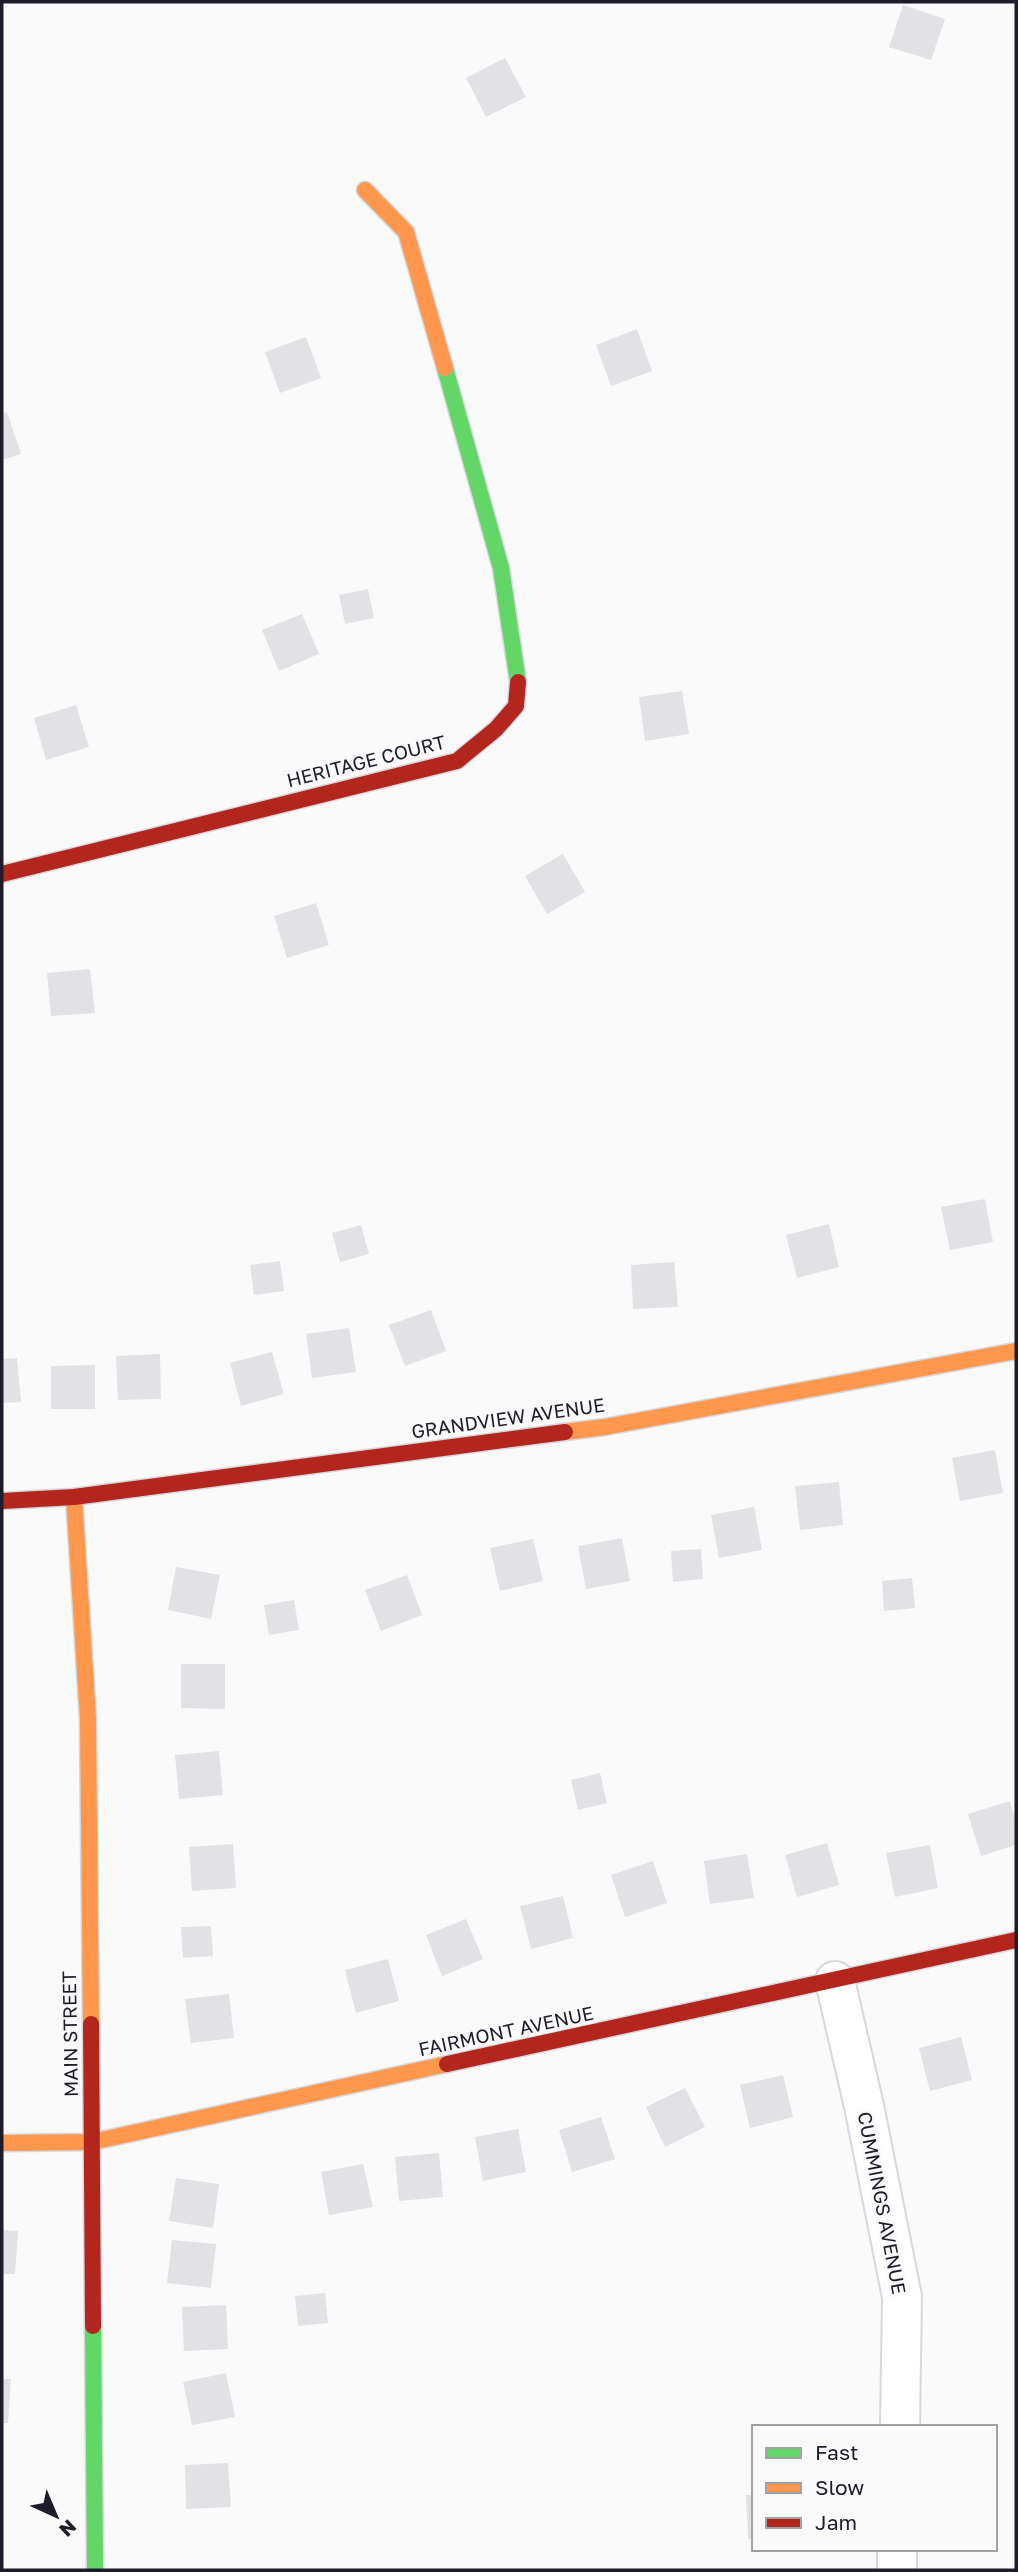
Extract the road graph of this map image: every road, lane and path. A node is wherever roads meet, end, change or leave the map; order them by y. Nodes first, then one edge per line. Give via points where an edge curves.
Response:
1 (365, 190) dead end
2 (2, 874) edge
3 (1016, 1351) edge
4 (74, 1497) junction
5 (2, 1501) edge
6 (1016, 1940) edge
7 (835, 1982) junction
8 (2, 2143) edge
9 (92, 2143) junction
10 (900, 2425) edge
11 (897, 2551) edge
12 (96, 2570) edge
13 (897, 2570) edge

1 - 2 street, HERITAGE COURT via 405,232 501,568 519,686 516,706 457,761
3 - 4 street, GRANDVIEW AVENUE via 605,1427
4 - 5 street, GRANDVIEW AVENUE
4 - 9 street, MAIN STREET via 88,1719
6 - 7 street, FAIRMONT AVENUE
7 - 9 street, FAIRMONT AVENUE
7 - 10 street, CUMMINGS AVENUE via 902,2297
8 - 9 street, FAIRMONT AVENUE
9 - 12 street, MAIN STREET
11 - 13 street

